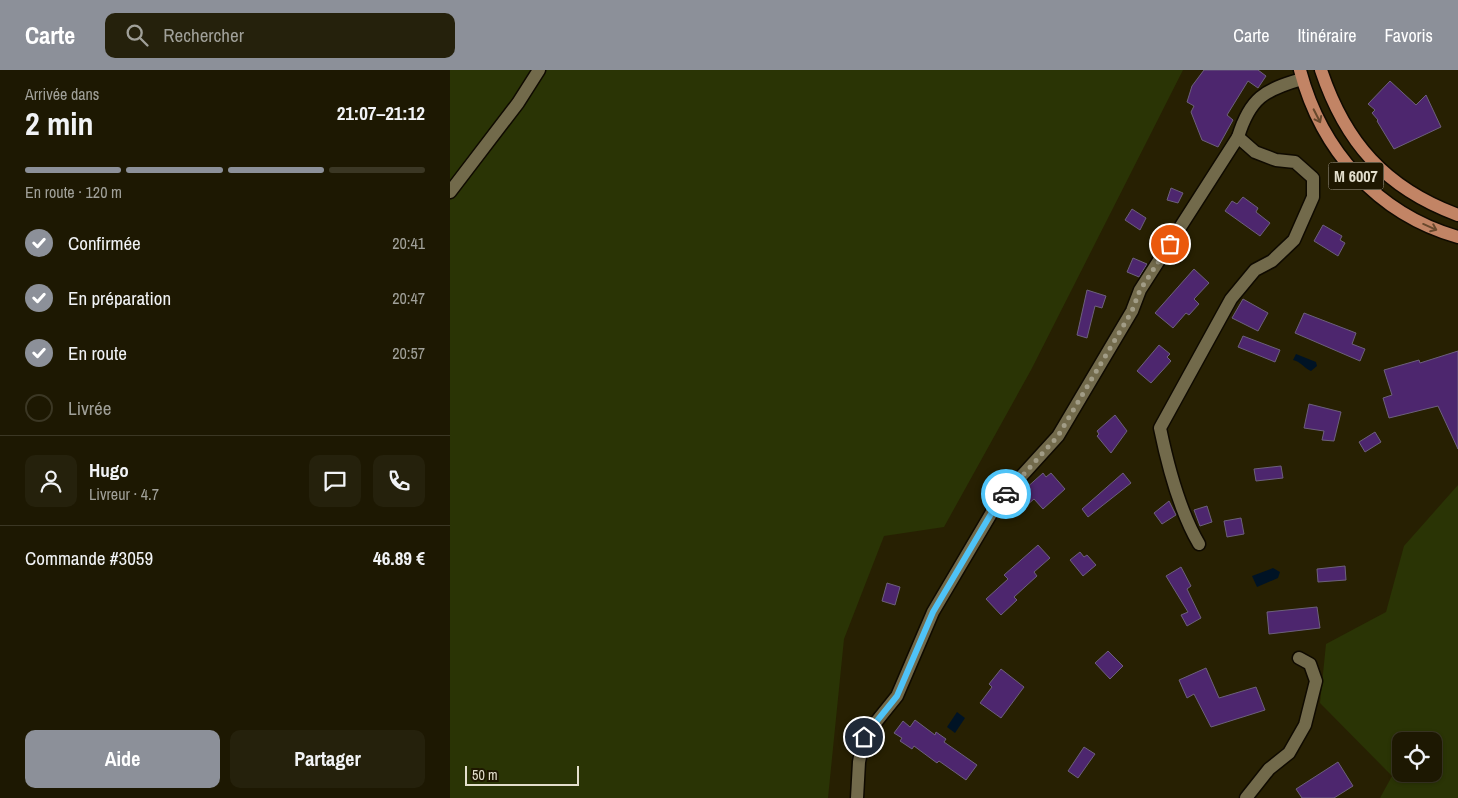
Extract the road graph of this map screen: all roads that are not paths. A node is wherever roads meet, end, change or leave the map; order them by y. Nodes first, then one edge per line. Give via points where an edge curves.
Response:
1 (539, 70) edge
2 (1321, 70) edge
3 (1300, 73) edge
4 (1238, 137) junction
5 (450, 192) edge
6 (1458, 215) edge
7 (1458, 237) edge
8 (1199, 544) dead end
9 (1299, 658) dead end
10 (857, 798) edge
11 (1246, 798) edge

1 - 5 street
2 - 6 main road, M 6007 via 1342,121 1370,160 1403,188
3 - 4 street via 1272,88 1255,102 1244,115
3 -> 7 main road, M 6007 via 1324,129 1354,175 1410,217
4 - 8 street via 1255,152 1276,160 1295,162 1313,178 1313,198 1294,240 1272,261 1255,270 1231,299 1160,428 1174,481
4 - 10 street via 1140,290 1132,311 1058,436 998,502 933,612 897,696 864,737
9 - 11 street via 1310,664 1316,681 1304,725 1289,753 1268,769

